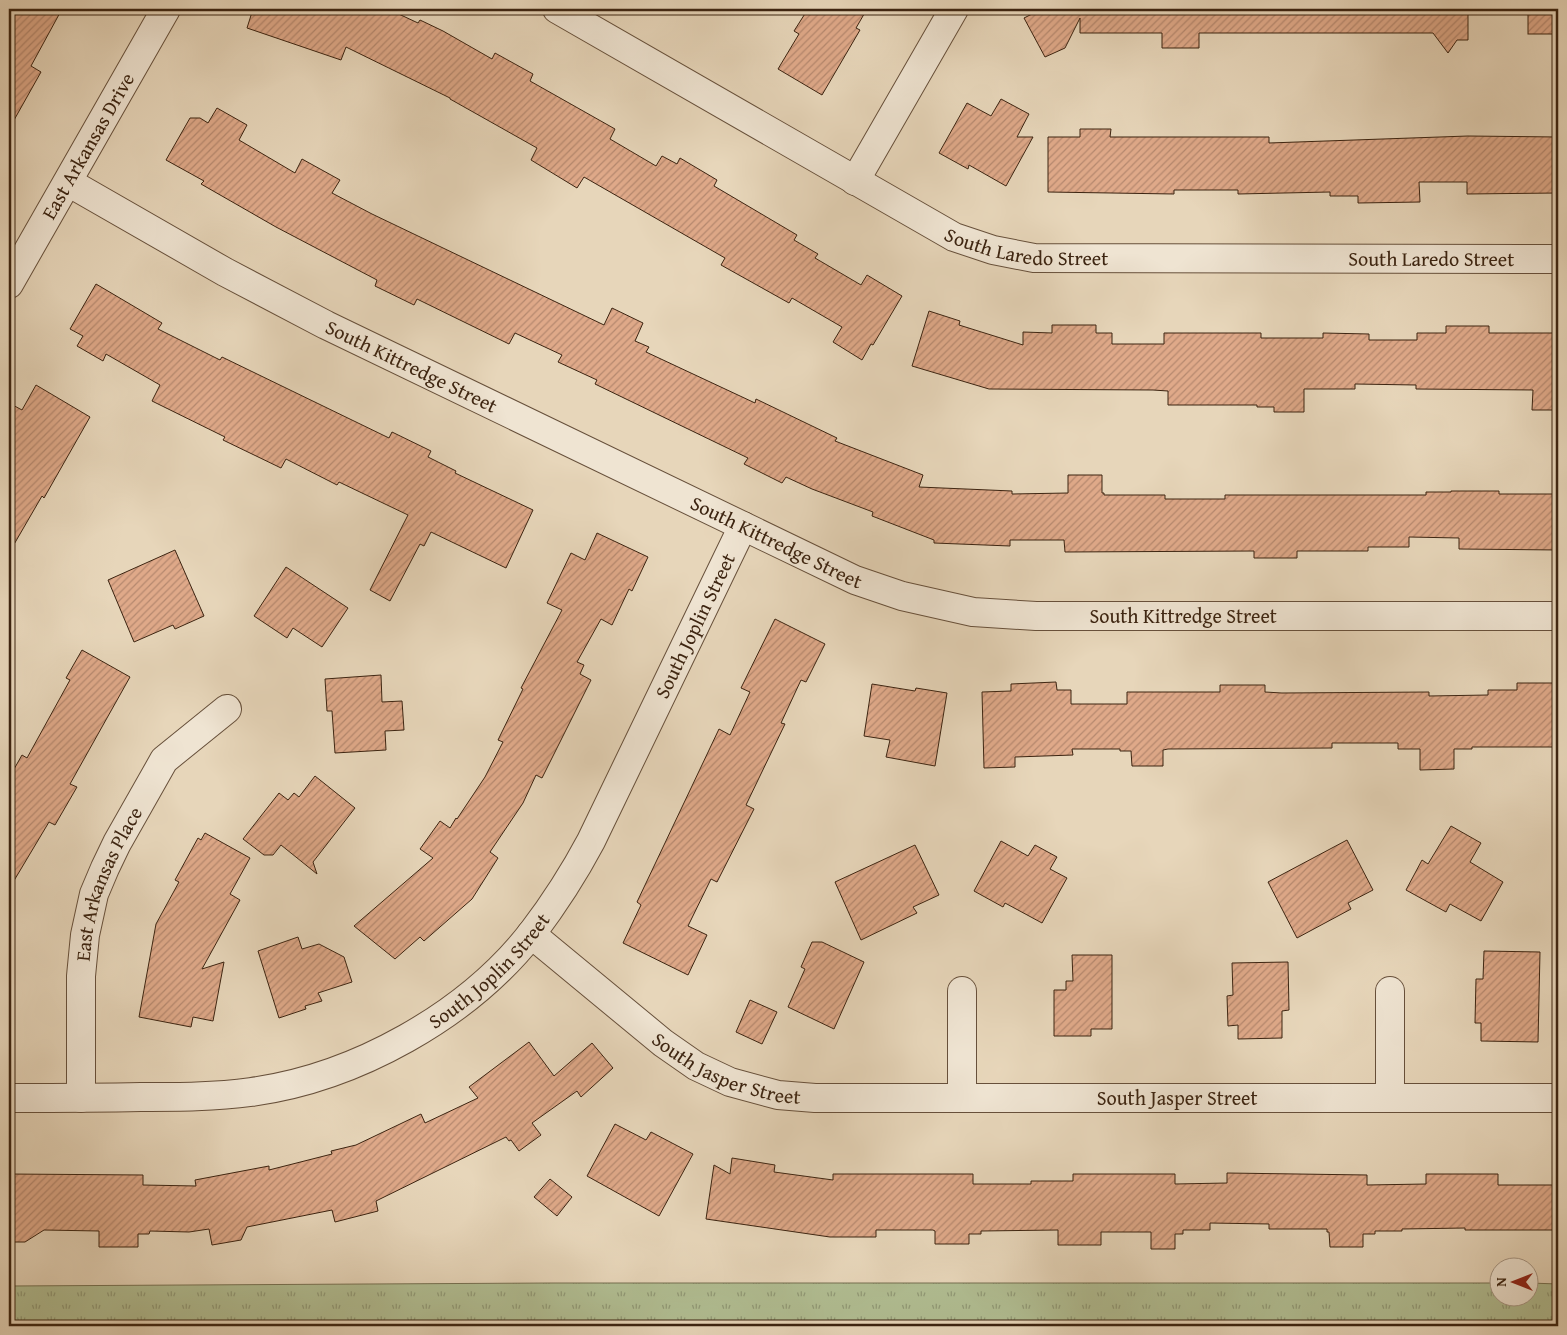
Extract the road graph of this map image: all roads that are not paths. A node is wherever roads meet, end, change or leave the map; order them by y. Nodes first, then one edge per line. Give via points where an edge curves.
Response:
1 (166, 9) edge
2 (557, 9) edge
3 (954, 9) edge
4 (855, 181) junction
5 (68, 182) junction
6 (1558, 260) edge
7 (9, 284) edge
8 (743, 526) junction
9 (1558, 616) edge
10 (227, 709) dead end
11 (531, 934) junction
12 (962, 991) dead end
13 (1390, 991) dead end
14 (9, 1098) edge
15 (81, 1098) junction
16 (962, 1098) junction
17 (1390, 1098) junction
18 (1558, 1098) edge

1 - 5 street, East Arkansas Drive
2 - 4 street, South Laredo Street
3 - 4 street
4 - 6 street, South Laredo Street via 954,237 993,250 1034,258
5 - 7 street, East Arkansas Drive
5 - 8 street, South Kittredge Street via 225,272 326,325
8 - 9 street, South Kittredge Street via 855,580 902,596 973,612 1036,616
8 - 11 street, South Joplin Street via 591,841 572,876
10 - 15 street, East Arkansas Place via 164,760 117,843 94,894 81,976
11 - 15 street, South Joplin Street via 503,965 429,1025 344,1068 252,1092 205,1097
11 - 16 street, South Jasper Street via 663,1043 696,1066 730,1082 778,1095 815,1098
12 - 16 street
13 - 17 street
14 - 15 street, South Joplin Street
16 - 17 street, South Jasper Street
17 - 18 street, South Jasper Street

